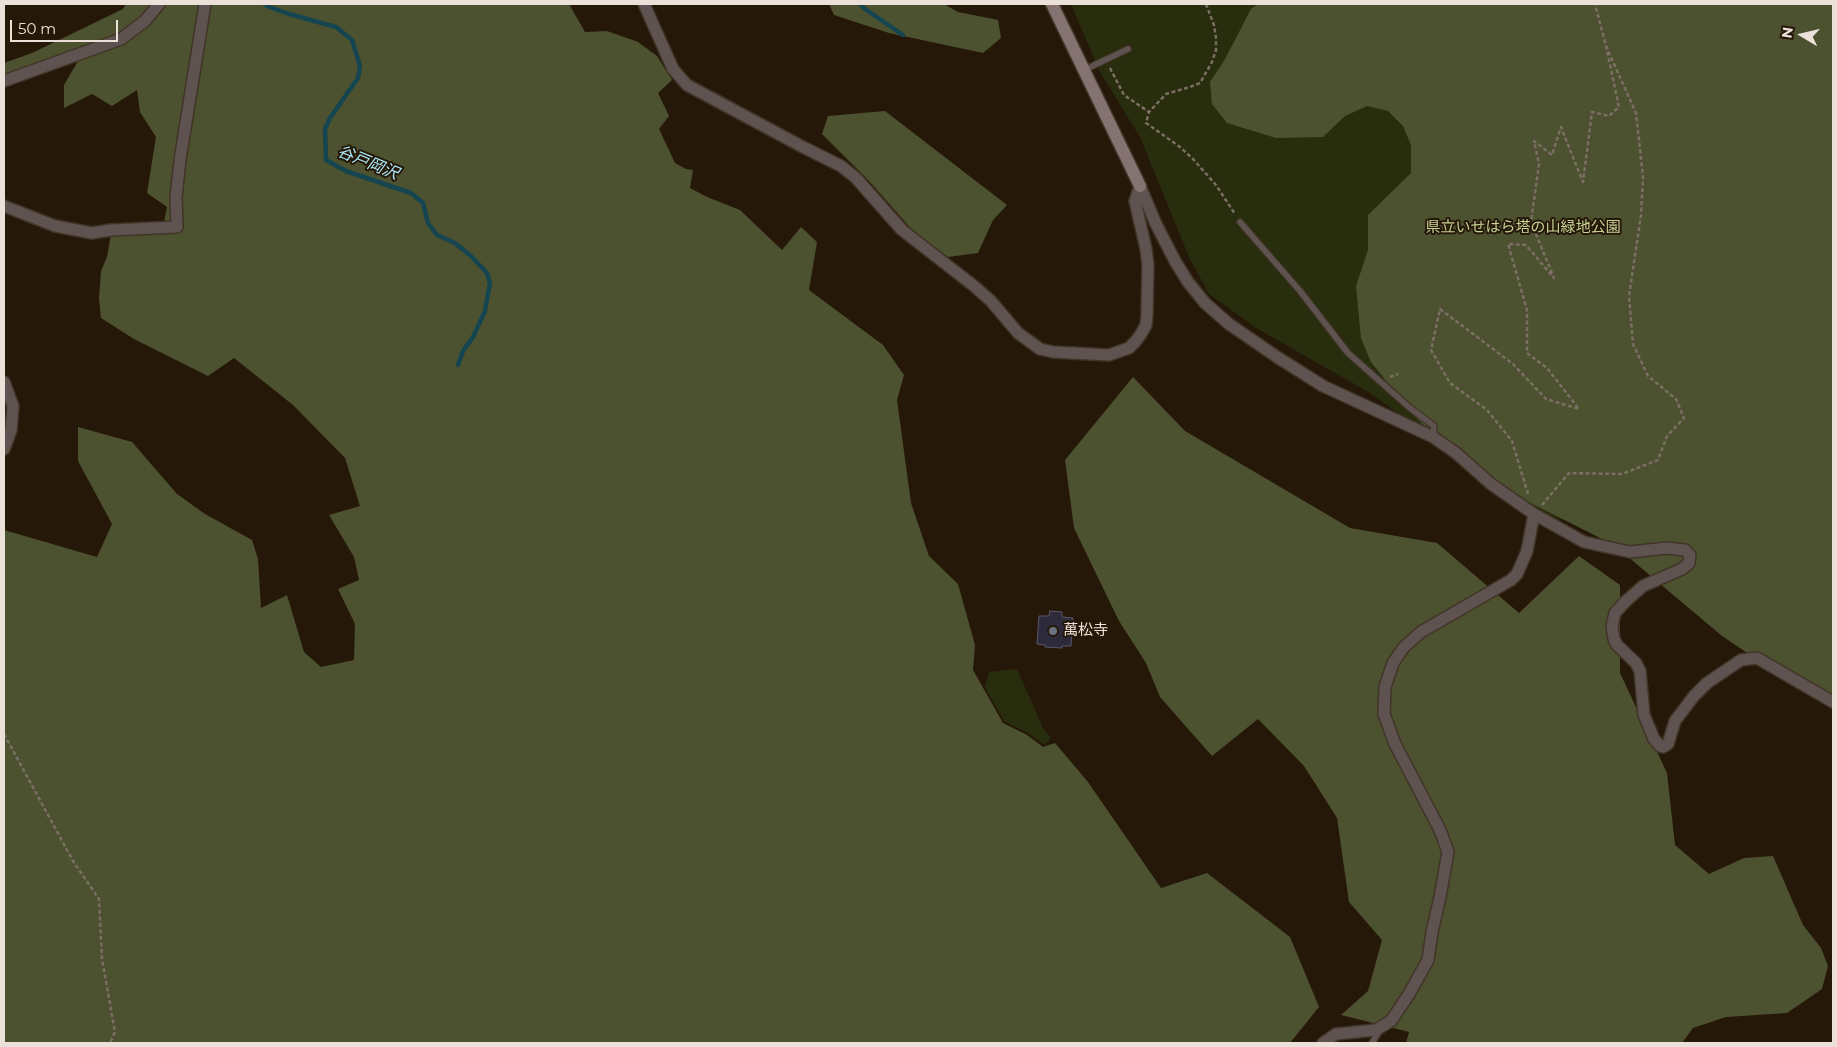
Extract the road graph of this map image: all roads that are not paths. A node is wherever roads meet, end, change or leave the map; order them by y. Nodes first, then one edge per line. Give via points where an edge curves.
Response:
1 (159, 4) edge
2 (205, 4) edge
3 (644, 4) edge
4 (1052, 4) edge
5 (1128, 49) dead end
6 (1084, 70) junction
7 (4, 81) edge
8 (1140, 186) junction
9 (4, 206) edge
10 (1240, 222) road end
11 (4, 382) edge
12 (1433, 437) junction
13 (4, 449) edge
14 (1534, 514) junction
15 (1833, 702) edge
16 (1382, 1026) junction
17 (1323, 1043) edge
18 (1372, 1043) edge

1 - 7 street via 145,21 121,40
2 - 9 street via 180,160 177,227 92,233 55,226
3 - 8 street via 673,69 688,84 841,166 856,178 902,230 974,286 1018,333 1040,349 1109,355 1128,348 1141,334 1147,315 1148,264 1135,201
4 - 6 street
5 - 6 lane
6 - 8 street
8 - 12 street via 1184,275 1205,303 1229,324 1323,386
10 - 12 lane via 1348,353 1434,426
11 - 13 street via 13,406 11,430
12 - 14 street
14 - 15 street via 1584,542 1630,552 1667,548 1685,550 1690,555 1682,569 1643,586 1626,600 1615,614 1612,626 1617,645 1640,671 1644,715 1660,746 1668,744 1675,721 1694,696 1707,683 1742,660 1756,658
14 - 16 street via 1527,551 1517,574 1421,632 1404,647 1393,663 1385,688 1384,714 1395,744 1440,830 1448,852 1428,960 1391,1021
16 - 17 street via 1376,1030 1336,1034
16 - 18 lane

